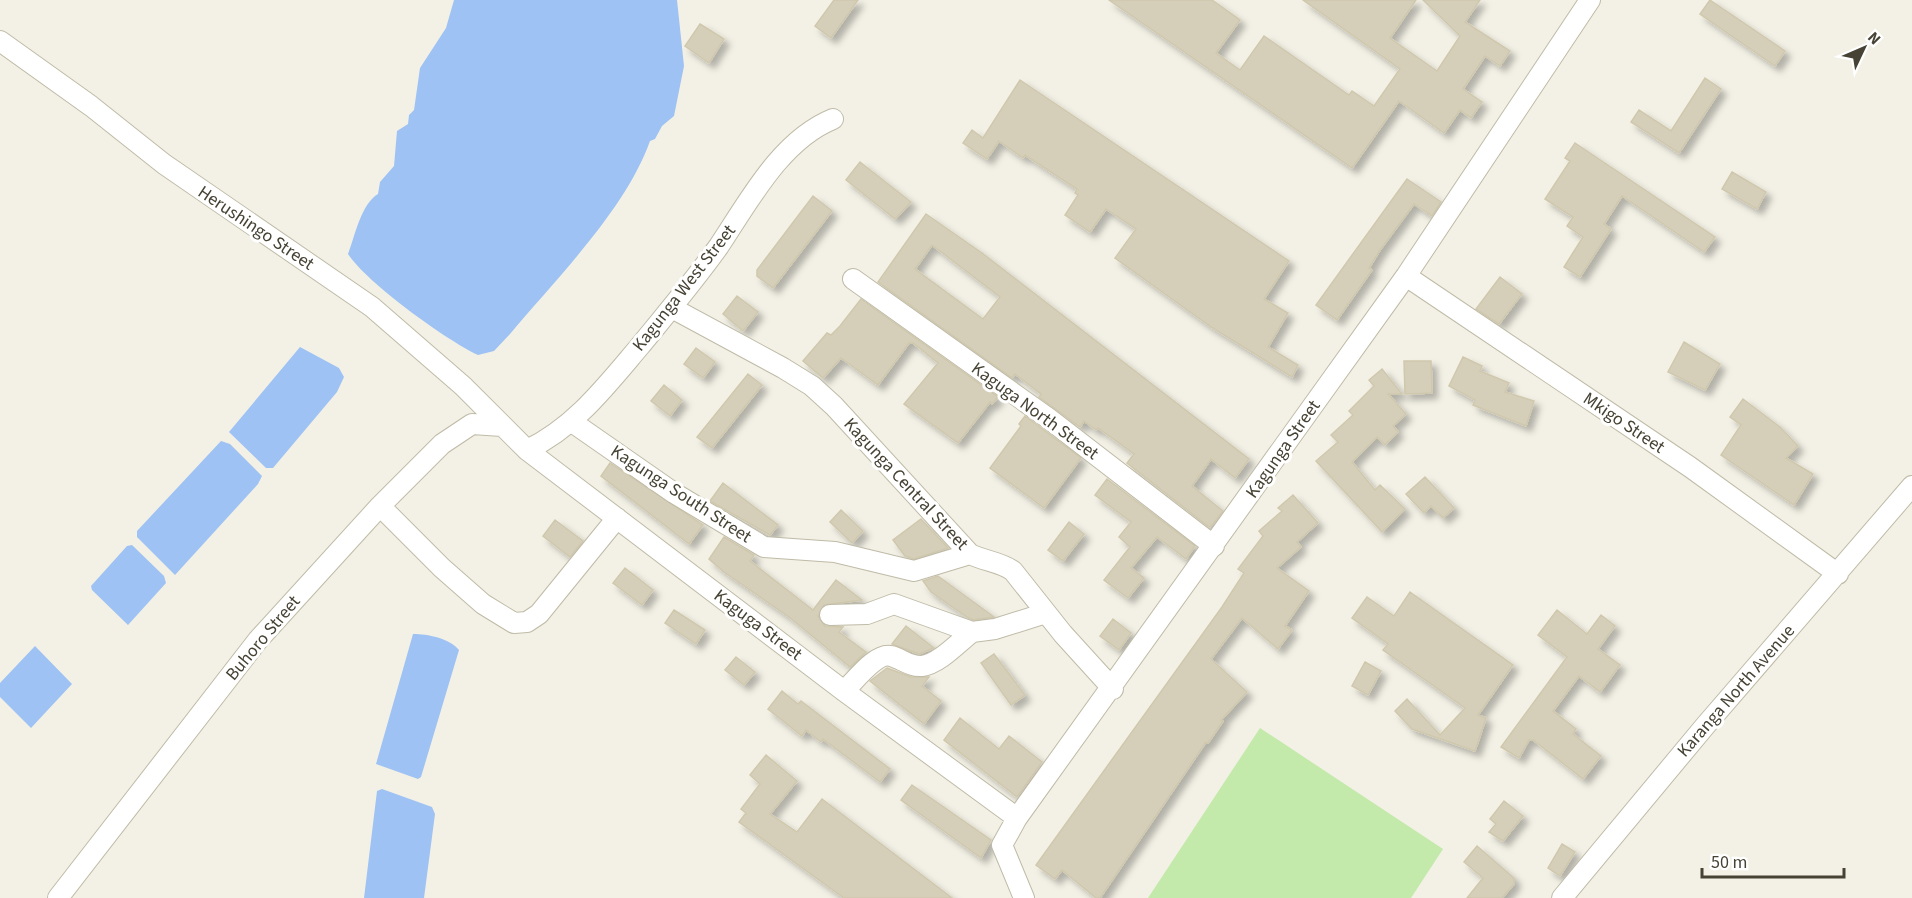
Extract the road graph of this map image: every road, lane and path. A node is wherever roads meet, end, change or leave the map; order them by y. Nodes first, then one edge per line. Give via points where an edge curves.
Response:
1 (1590, 0) edge
2 (0, 41) edge
3 (833, 119) dead end
4 (1406, 276) junction
5 (853, 279) dead end
6 (672, 308) junction
7 (572, 422) junction
8 (502, 426) junction
9 (527, 450) junction
10 (1912, 486) edge
11 (381, 506) junction
12 (617, 518) junction
13 (1214, 546) junction
14 (970, 554) junction
15 (1838, 574) junction
16 (1046, 613) junction
17 (830, 615) dead end
18 (972, 632) junction
19 (1113, 688) junction
20 (844, 691) junction
21 (1017, 818) junction
22 (58, 898) edge
23 (1024, 898) edge
24 (1562, 898) edge

1 - 4 street, Kagunga Street
2 - 8 street, Herushingo Street via 164,164 372,307 463,386
3 - 6 street, Kagunga West Street via 817,125 790,148
4 - 13 street, Kagunga Street
4 - 15 street, Mkigo Street via 1690,467
5 - 13 street, Kaguga North Street via 1048,418
6 - 7 street, Kagunga West Street
6 - 14 street, Kagunga Central Street via 812,386
7 - 9 street, Kagunga West Street
7 - 14 street, Kagunga South Street via 674,493 764,547 835,552 914,571
8 - 9 street, Kaguga Street
8 - 11 street, Buhoro Street via 471,424 442,444
9 - 12 street, Kaguga Street
10 - 15 street, Karanga North Avenue
11 - 12 street via 475,597 514,623 527,622 539,614
11 - 22 street, Buhoro Street via 258,640
12 - 20 street, Kaguga Street
13 - 19 street, Kagunga Street
14 - 16 street, Kagunga Central Street via 1013,571
15 - 24 street, Karanga North Avenue
16 - 18 street
16 - 19 street, Kagunga Central Street
17 - 18 street via 867,614 894,604
18 - 20 street via 924,666 889,655 881,657
19 - 21 street, Kagunga Street
20 - 21 street, Kaguga Street
21 - 23 street, Kagunga Street via 1002,845

